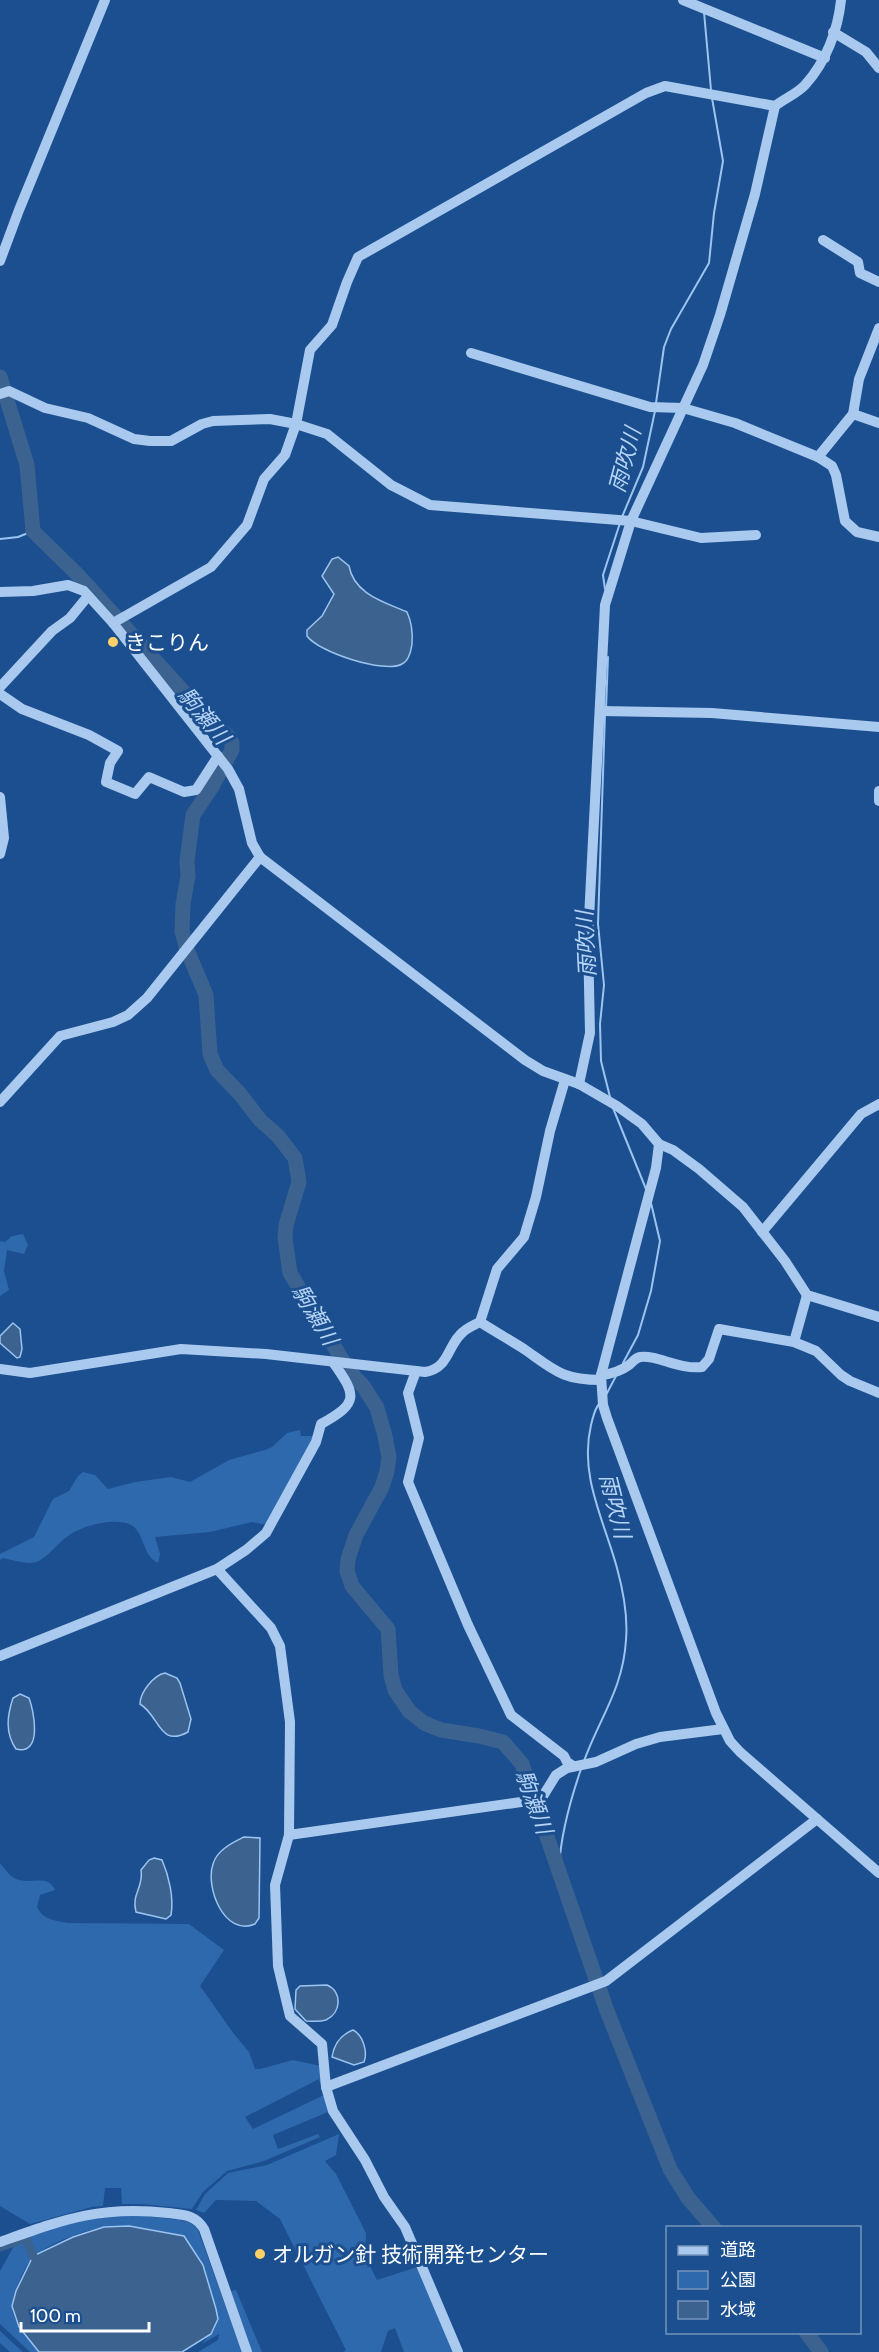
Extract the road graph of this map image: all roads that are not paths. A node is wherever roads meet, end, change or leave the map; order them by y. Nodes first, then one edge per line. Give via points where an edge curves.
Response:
1 (105, 0) edge
2 (683, 0) edge
3 (841, 0) edge
4 (833, 32) junction
5 (825, 58) junction
6 (879, 68) edge
7 (775, 106) junction
8 (823, 240) dead end
9 (0, 261) edge
10 (879, 282) edge
11 (879, 328) edge
12 (471, 353) dead end
13 (3, 393) edge
14 (683, 408) junction
15 (852, 414) junction
16 (879, 423) edge
17 (296, 424) junction
18 (818, 457) junction
19 (631, 522) junction
20 (756, 535) dead end
21 (879, 537) edge
22 (0, 592) edge
23 (88, 596) junction
24 (113, 623) junction
25 (0, 687) edge
26 (0, 694) edge
27 (601, 711) junction
28 (879, 727) edge
29 (219, 757) junction
30 (879, 791) edge
31 (0, 797) edge
32 (879, 801) edge
33 (0, 854) edge
34 (260, 857) junction
35 (565, 1080) junction
36 (579, 1084) junction
37 (0, 1102) edge
38 (879, 1104) edge
39 (659, 1144) junction
40 (762, 1232) junction
41 (807, 1295) junction
42 (879, 1317) edge
43 (480, 1322) junction
44 (794, 1342) junction
45 (336, 1363) junction
46 (0, 1369) edge
47 (416, 1371) junction
48 (603, 1379) junction
49 (879, 1393) edge
50 (217, 1569) junction
51 (0, 1656) edge
52 (723, 1730) junction
53 (579, 1765) junction
54 (818, 1819) junction
55 (289, 1835) junction
56 (879, 1873) edge
57 (326, 2087) junction
58 (0, 2242) edge
59 (247, 2352) edge
60 (458, 2352) edge

1 - 9 street
2 - 5 street
3 - 4 street
4 - 5 street
4 - 6 street via 866,52
5 - 7 street via 804,86
7 - 14 street via 755,194 720,315
7 - 17 street via 665,86 646,93 358,257 332,325 310,350
8 - 10 street via 858,262 860,273
11 - 15 street via 859,379
12 - 14 street via 655,408
13 - 17 street via 88,418 134,439 150,441 171,441 213,421 270,419
14 - 18 street via 735,423
14 - 19 street
15 - 16 street
15 - 18 street
17 - 19 street via 327,434 391,485 430,505
17 - 24 street via 285,455 264,479 247,525 211,567
18 - 21 street via 832,466 836,475 845,521 857,532
19 - 20 street via 701,538
19 - 27 street via 605,605
22 - 23 street via 68,585
23 - 24 street
23 - 25 street
24 - 29 street
26 - 29 street via 22,709 90,735 118,752 110,763 106,782 135,794 149,777 184,792 196,789
27 - 28 street via 712,713
27 - 36 street via 588,938 590,1034
29 - 34 street via 239,789 252,843
30 - 32 street
31 - 33 street via 4,838
34 - 35 street via 525,1060
34 - 37 street via 147,998 113,1022 60,1036
35 - 36 street
35 - 43 street via 524,1237 497,1269
36 - 39 street via 642,1124
38 - 40 street via 861,1114
39 - 40 street via 699,1169 743,1207
39 - 48 street
40 - 41 street
41 - 42 street
41 - 44 street
43 - 47 street via 462,1332 434,1371
43 - 48 street via 552,1371 576,1379
44 - 48 street via 719,1329 709,1359 702,1367 638,1357
44 - 49 street via 816,1351 850,1381
45 - 46 street via 181,1349 30,1373
45 - 47 street
45 - 50 street via 350,1390 349,1403 321,1424 316,1442 266,1533
47 - 53 street via 408,1393 419,1438 408,1482 468,1626 511,1715 567,1762
48 - 52 street via 603,1405
50 - 51 street
50 - 55 street via 271,1628 280,1646 290,1722
52 - 53 street via 660,1737
52 - 54 street via 740,1752
53 - 55 street via 556,1775 543,1796 533,1799
54 - 56 street
54 - 57 street via 606,1981
55 - 57 street via 275,1885 278,1966 290,2016 322,2044
57 - 60 street via 333,2111 405,2227
58 - 59 street via 92,2213 132,2210 190,2216 204,2229

